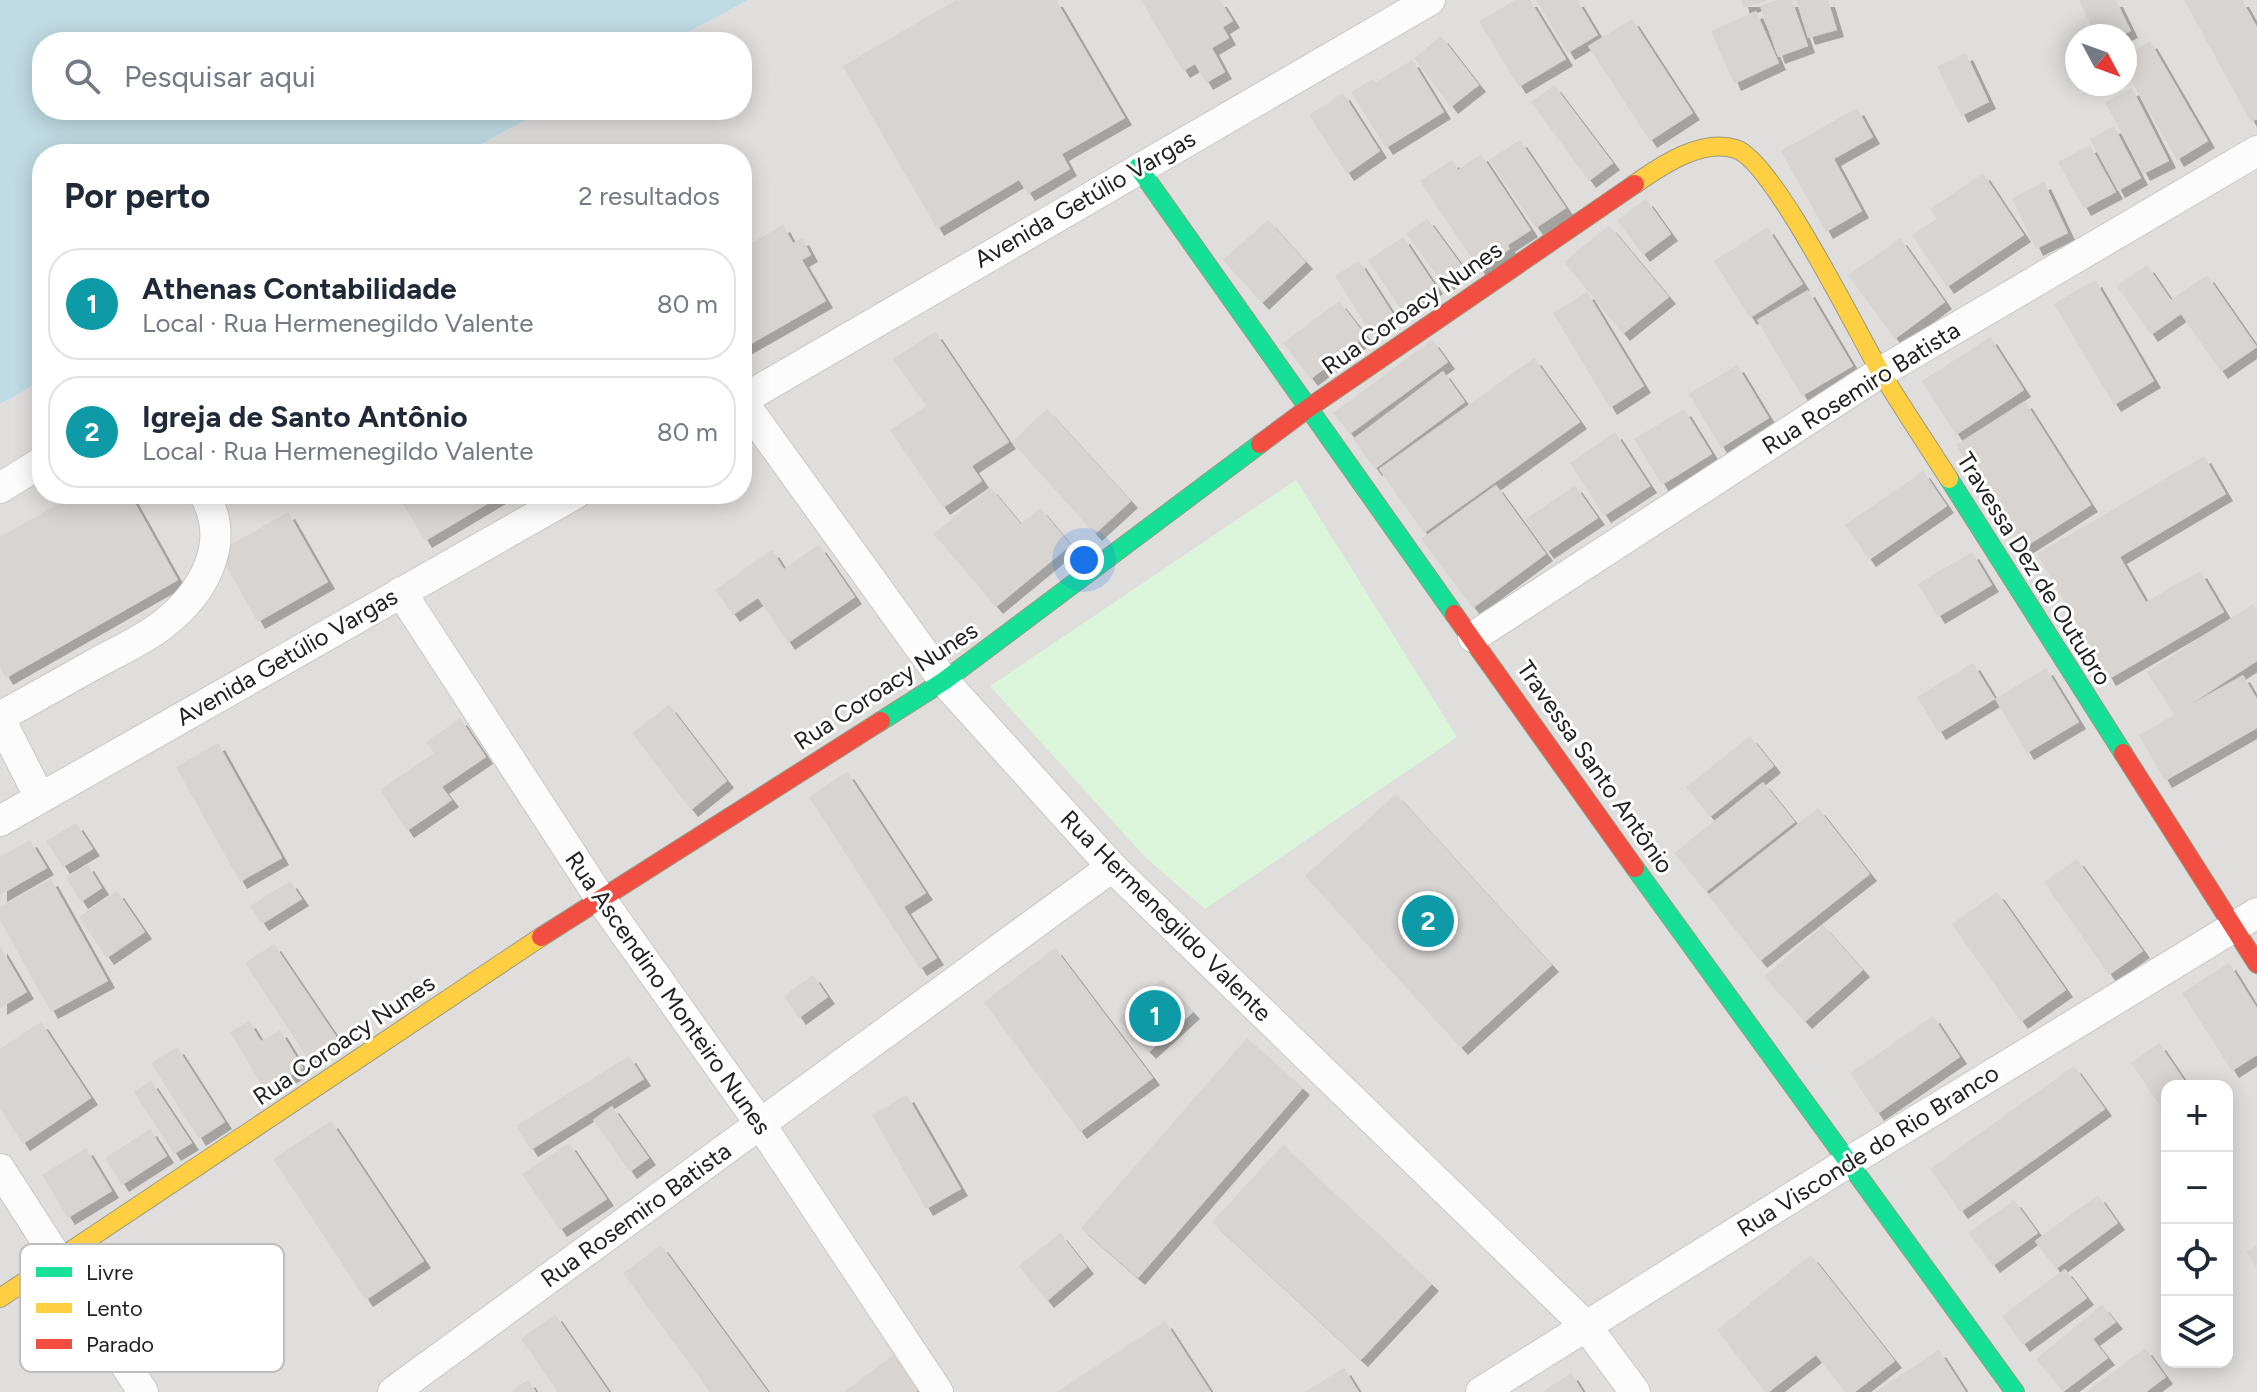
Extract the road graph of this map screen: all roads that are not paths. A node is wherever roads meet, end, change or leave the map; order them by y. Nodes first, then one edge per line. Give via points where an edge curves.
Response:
1 (1430, 0) edge
2 (2257, 151) edge
3 (1138, 167) junction
4 (1780, 194) joint
5 (1881, 372) junction
6 (752, 394) edge
7 (1307, 409) junction
8 (752, 414) edge
9 (32, 468) edge
10 (0, 488) edge
11 (210, 504) edge
12 (557, 504) edge
13 (401, 592) junction
14 (1473, 637) junction
15 (944, 681) junction
16 (0, 718) edge
17 (40, 798) junction
18 (0, 821) edge
19 (1112, 867) junction
20 (600, 898) junction
21 (2245, 920) edge
22 (2257, 964) edge
23 (761, 1125) junction
24 (1847, 1163) junction
25 (0, 1169) edge
26 (47, 1244) edge
27 (81, 1244) edge
28 (20, 1285) edge
29 (0, 1298) edge
30 (1586, 1326) junction
31 (130, 1372) edge
32 (143, 1392) edge
33 (393, 1392) edge
34 (938, 1392) edge
35 (1481, 1392) edge
36 (1635, 1392) edge
37 (2015, 1392) edge

1 - 3 street, Avenida Getúlio Vargas
2 - 5 street, Rua Rosemiro Batista
3 - 6 street, Avenida Getúlio Vargas
3 - 7 street, Travessa Santo Antônio
4 - 5 street, Travessa Dez de Outubro
4 - 7 street, Rua Coroacy Nunes via 1759,166 1736,149 1686,153
5 - 14 street, Rua Rosemiro Batista
5 - 21 street, Travessa Dez de Outubro
7 - 14 street, Travessa Santo Antônio
7 - 15 street, Rua Coroacy Nunes
8 - 15 street, Rua Hermenegildo Valente
9 - 10 street
11 - 16 street via 216,544 202,583 183,607 159,627
12 - 13 street, Avenida Getúlio Vargas
13 - 17 street, Avenida Getúlio Vargas
13 - 20 street, Rua Ascendino Monteiro Nunes
14 - 24 street, Travessa Santo Antônio
15 - 19 street, Rua Hermenegildo Valente
15 - 20 street, Rua Coroacy Nunes
16 - 17 street
17 - 18 street, Avenida Getúlio Vargas
19 - 23 street, Rua Rosemiro Batista
19 - 30 street, Rua Hermenegildo Valente
20 - 23 street, Rua Ascendino Monteiro Nunes
20 - 27 street, Rua Coroacy Nunes
21 - 22 street, Travessa Dez de Outubro
21 - 24 street, Rua Visconde do Rio Branco
23 - 33 street, Rua Rosemiro Batista
23 - 34 street, Rua Ascendino Monteiro Nunes
24 - 30 street, Rua Visconde do Rio Branco
24 - 37 street, Travessa Santo Antônio
25 - 26 street
28 - 29 street, Rua Coroacy Nunes
30 - 35 street, Rua Visconde do Rio Branco
30 - 36 street, Rua Hermenegildo Valente
31 - 32 street

